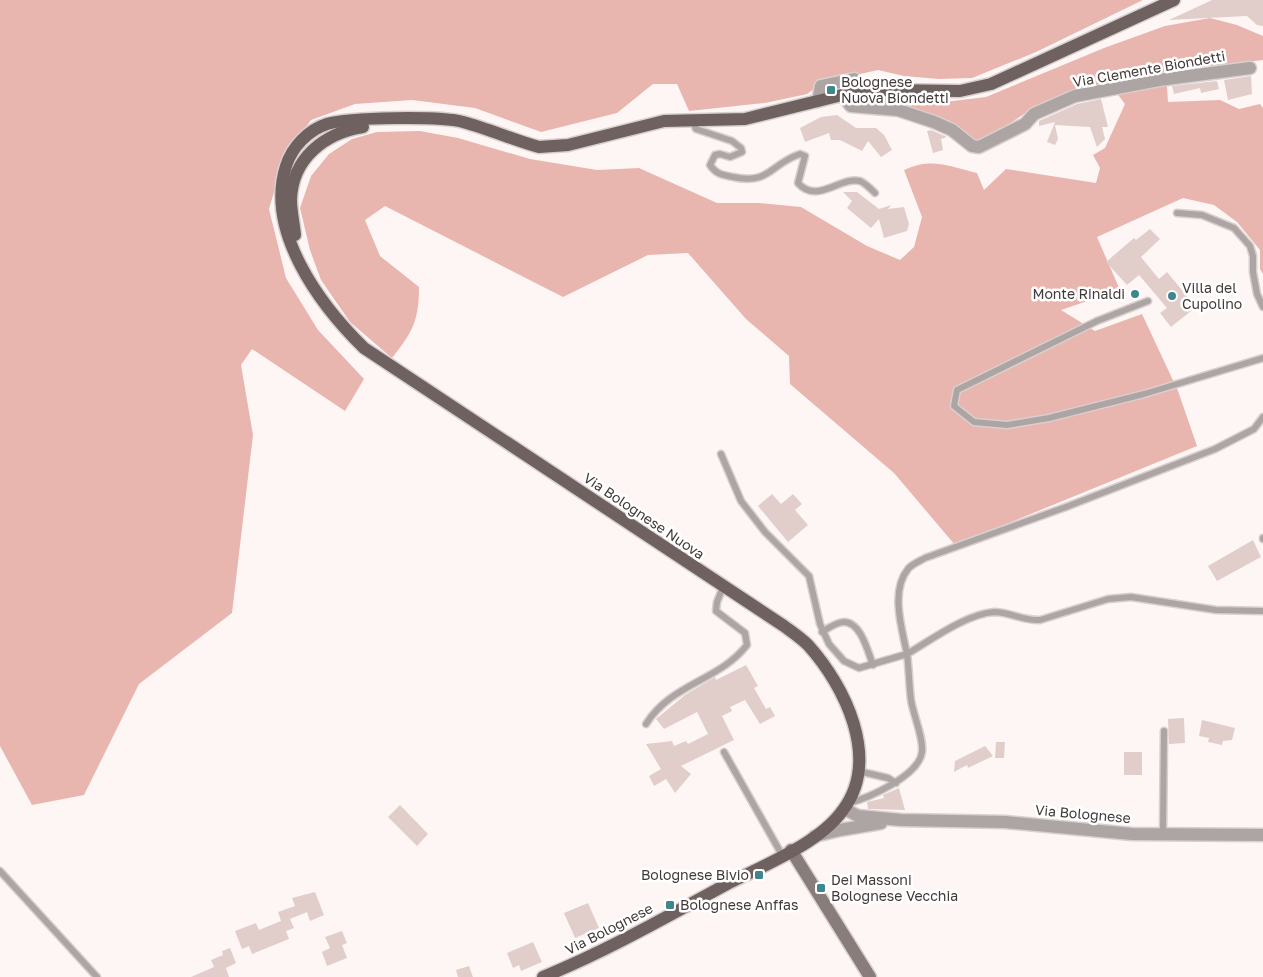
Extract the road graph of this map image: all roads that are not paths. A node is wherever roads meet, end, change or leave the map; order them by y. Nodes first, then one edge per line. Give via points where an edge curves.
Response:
1 (1174, 0) edge
2 (1250, 68) dead end
3 (861, 93) junction
4 (842, 95) junction
5 (818, 100) junction
6 (693, 122) junction
7 (875, 193) dead end
8 (1177, 213) dead end
9 (1148, 301) dead end
10 (1263, 307) edge
11 (1263, 358) edge
12 (1263, 417) edge
13 (722, 454) dead end
14 (723, 587) junction
15 (1263, 611) edge
16 (822, 632) junction
17 (907, 654) junction
18 (873, 665) junction
19 (646, 724) dead end
20 (1164, 731) dead end
21 (724, 752) dead end
22 (858, 771) junction
23 (896, 782) junction
24 (848, 809) junction
25 (901, 820) junction
26 (850, 828) junction
27 (1163, 834) junction
28 (815, 836) junction
29 (1263, 836) edge
30 (786, 853) junction
31 (0, 871) edge
32 (97, 977) edge
33 (543, 977) edge
34 (870, 977) edge

1 - 3 main road, Via Bolognese Nuova via 991,84 960,91
2 - 4 street, Via Clemente Biondetti via 1074,96 1034,114 1025,124 979,146 972,146 952,130 934,122 898,110 851,106
3 - 4 main road, Via Bolognese Nuova
3 - 5 street via 854,79 821,86
4 - 5 main road, Via Bolognese Nuova
5 - 6 main road, Via Bolognese Nuova via 745,119
6 - 7 lane via 696,129 741,148 742,152 730,157 715,155 710,165 718,174 747,180 759,178 800,154 805,156 798,183 801,186 820,192 861,181
6 - 14 main road, Via Bolognese Nuova via 664,121 548,148 462,122 405,120 337,133 310,152 294,181 291,200 302,268 337,322 364,348
8 - 10 lane via 1202,215 1234,228 1250,246 1257,294
9 - 11 lane via 1097,321 957,390 954,406 974,422 1007,425 1144,394
12 - 17 lane via 1254,429 1215,449 925,558 908,568 902,582 899,606
13 - 16 lane via 741,501 765,532 808,576
14 - 19 lane via 716,611 745,633 747,645 726,665 664,701
14 - 22 main road, Via Bolognese Nuova via 784,626 806,643 820,660 835,681 854,723
15 - 17 lane via 1216,610 1131,597 1108,599 1040,620 1030,621 996,612 963,622
16 - 18 lane via 844,661 859,668
16 - 18 lane via 840,622 852,625 860,633
17 - 18 lane
17 - 23 lane via 911,701 922,752 916,764
20 - 27 lane
21 - 30 lane
22 - 23 lane
22 - 24 main road, Via Bolognese Nuova
23 - 24 lane
24 - 25 street, Via Bolognese
24 - 26 street
24 - 28 main road, Via Bolognese Nuova
25 - 26 street, Via Bolognese
25 - 27 street, Via Bolognese via 1005,822
26 - 28 street, Via Bolognese
27 - 29 street, Via Bolognese
28 - 30 main road, Via Bolognese
30 - 33 main road, Via Bolognese via 588,957
30 - 34 street
31 - 32 lane

